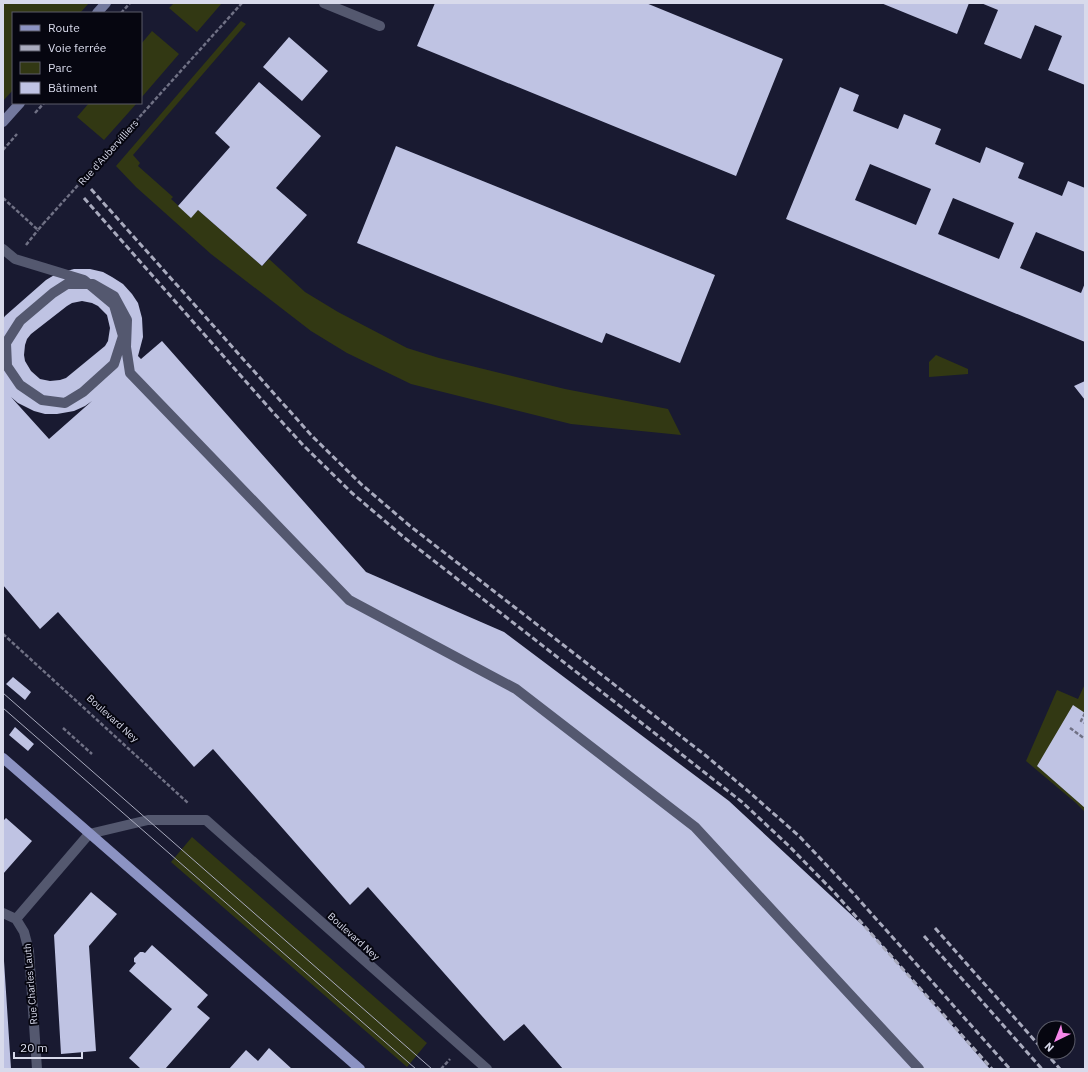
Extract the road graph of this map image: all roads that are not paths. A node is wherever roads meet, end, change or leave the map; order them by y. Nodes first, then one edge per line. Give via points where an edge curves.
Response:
1 (106, 3) edge
2 (324, 3) edge
3 (98, 12) edge
4 (380, 26) dead end
5 (19, 104) edge
6 (3, 122) edge
7 (3, 249) edge
8 (3, 758) edge
9 (90, 834) junction
10 (3, 913) edge
11 (16, 919) junction
12 (37, 1069) edge
13 (360, 1069) edge
14 (487, 1069) edge
15 (918, 1069) edge

1 - 3 main road
2 - 4 street
5 - 6 main road, bridge
7 - 15 street via 15,259 84,280 90,285 114,305 123,336 114,364 83,392 65,403 42,400 20,385 7,366 6,343 20,321 52,293 67,284 74,284 80,284 86,284 92,284 114,296 127,320 126,348 130,373 349,600 516,689 696,827
8 - 9 main road
9 - 11 street
9 - 13 main road
9 - 14 street, Boulevard Ney via 148,820 206,820
10 - 11 street
11 - 12 street, Rue Charles Lauth via 24,932 29,951

